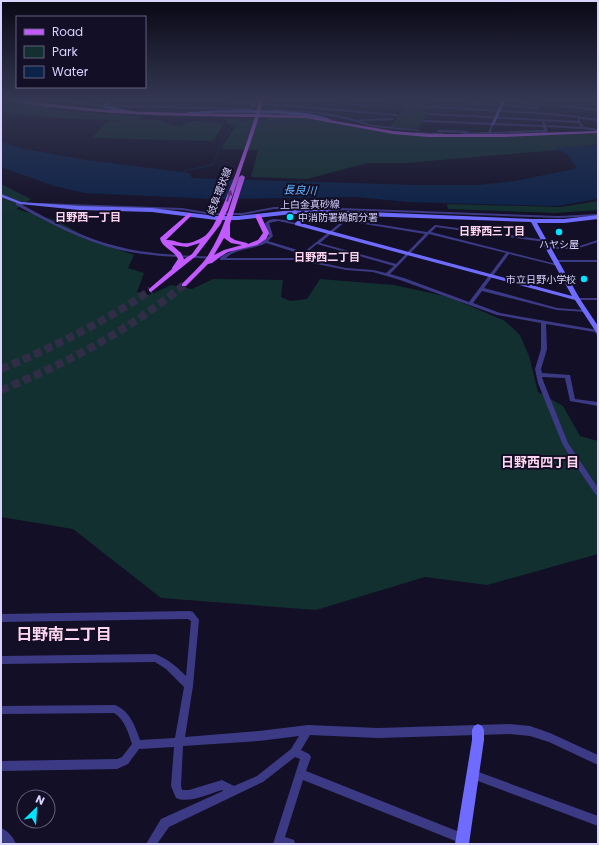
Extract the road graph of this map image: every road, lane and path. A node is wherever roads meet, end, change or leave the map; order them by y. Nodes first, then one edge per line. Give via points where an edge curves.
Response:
1 (251, 138) edge
2 (253, 138) edge
3 (1, 195) edge
4 (17, 203) junction
5 (41, 204) junction
6 (306, 212) junction
7 (189, 215) junction
8 (258, 216) junction
9 (598, 216) edge
10 (228, 220) junction
11 (533, 221) junction
12 (297, 224) junction
13 (213, 231) junction
14 (329, 233) junction
15 (428, 233) junction
16 (264, 241) junction
17 (545, 241) junction
18 (598, 241) edge
19 (316, 243) junction
20 (172, 245) junction
21 (245, 245) junction
22 (548, 248) junction
23 (304, 253) junction
24 (508, 253) junction
25 (408, 254) junction
26 (297, 258) junction
27 (185, 259) junction
28 (222, 259) junction
29 (598, 261) edge
30 (208, 262) junction
31 (557, 263) junction
32 (396, 265) junction
33 (387, 275) junction
34 (491, 276) junction
35 (184, 285) tunnel mouth
36 (154, 288) tunnel mouth
37 (481, 289) junction
38 (577, 298) junction
39 (598, 299) edge
40 (470, 304) junction
41 (584, 311) junction
42 (543, 323) junction
43 (597, 329) edge
44 (539, 374) junction
45 (598, 404) edge
46 (598, 493) edge
47 (1, 618) edge
48 (1, 660) edge
49 (188, 686) junction
50 (1, 710) edge
51 (308, 730) junction
52 (478, 730) junction
53 (179, 742) junction
54 (137, 746) junction
55 (294, 752) junction
56 (598, 760) edge
57 (1, 766) edge
58 (301, 774) junction
59 (473, 775) junction
60 (234, 791) junction
61 (598, 821) edge
62 (1, 834) edge
63 (463, 841) edge
64 (278, 842) edge
65 (11, 844) edge
66 (151, 844) edge
67 (290, 844) edge

13 -> 1 main road, 岐阜環状線 via 225,209
2 - 10 main road, 岐阜環状線
3 - 4 street, 上白金真砂線
4 - 5 street, 上白金真砂線
4 - 28 street via 72,232 113,246 150,253
5 - 7 street, 上白金真砂線 via 152,210
5 - 9 street via 182,209 212,214 242,214 274,208 298,208 558,217
6 - 8 street, 上白金真砂線
6 - 11 street, 上白金真砂線
6 - 12 street via 305,218
7 - 8 street, 上白金真砂線 via 223,218
7 - 20 main road via 163,238 163,241
8 - 16 main road via 266,233
9 - 11 street, 上白金真砂線 via 564,221
10 - 21 main road via 227,238
10 - 30 main road, 岐阜環状線
11 - 17 street
12 - 14 street
12 - 16 street via 270,221 267,225 271,236
13 - 20 main road via 194,244
13 - 27 main road, 岐阜環状線
14 - 15 street via 345,220
14 - 19 street
14 - 25 street
15 - 17 street via 435,226
15 - 24 street
15 - 25 street
16 - 21 main road
16 - 23 street
16 - 28 street via 256,246 232,251
17 - 22 street
18 - 22 street via 576,248
19 - 23 street
19 - 32 street
20 - 27 main road
21 - 30 main road via 221,253
22 - 31 street
23 - 26 street
24 - 31 street
24 - 34 street
25 - 32 street
25 - 34 street
26 - 28 street
26 - 33 street
27 - 36 main road, 岐阜環状線
29 - 31 street
30 - 35 main road, 岐阜環状線
31 - 38 street
32 - 33 street
33 - 40 street
34 - 37 street
34 - 38 street
37 - 40 street
37 - 41 street via 557,310
38 - 39 street
38 - 41 street
40 - 42 street via 505,316
41 - 43 street
42 - 43 street
42 - 44 street via 544,349
44 - 45 street via 568,376 572,400
44 - 46 street via 565,443
47 - 49 street via 190,615 196,620
48 - 49 street via 155,658 165,661 175,669
49 - 53 street
50 - 54 street via 115,709 122,712 127,719
51 - 52 street via 378,734
51 - 53 street
51 - 55 street
52 - 56 street via 530,731
52 - 59 street
53 - 54 street
53 - 60 street via 176,786 179,794 189,795 222,784
54 - 57 street via 125,761 117,764
55 - 58 street via 306,757
55 - 60 street via 260,779
58 - 63 street
58 - 64 street
59 - 61 street
59 - 63 street
60 - 66 street via 164,823
62 - 65 street
64 - 67 street

